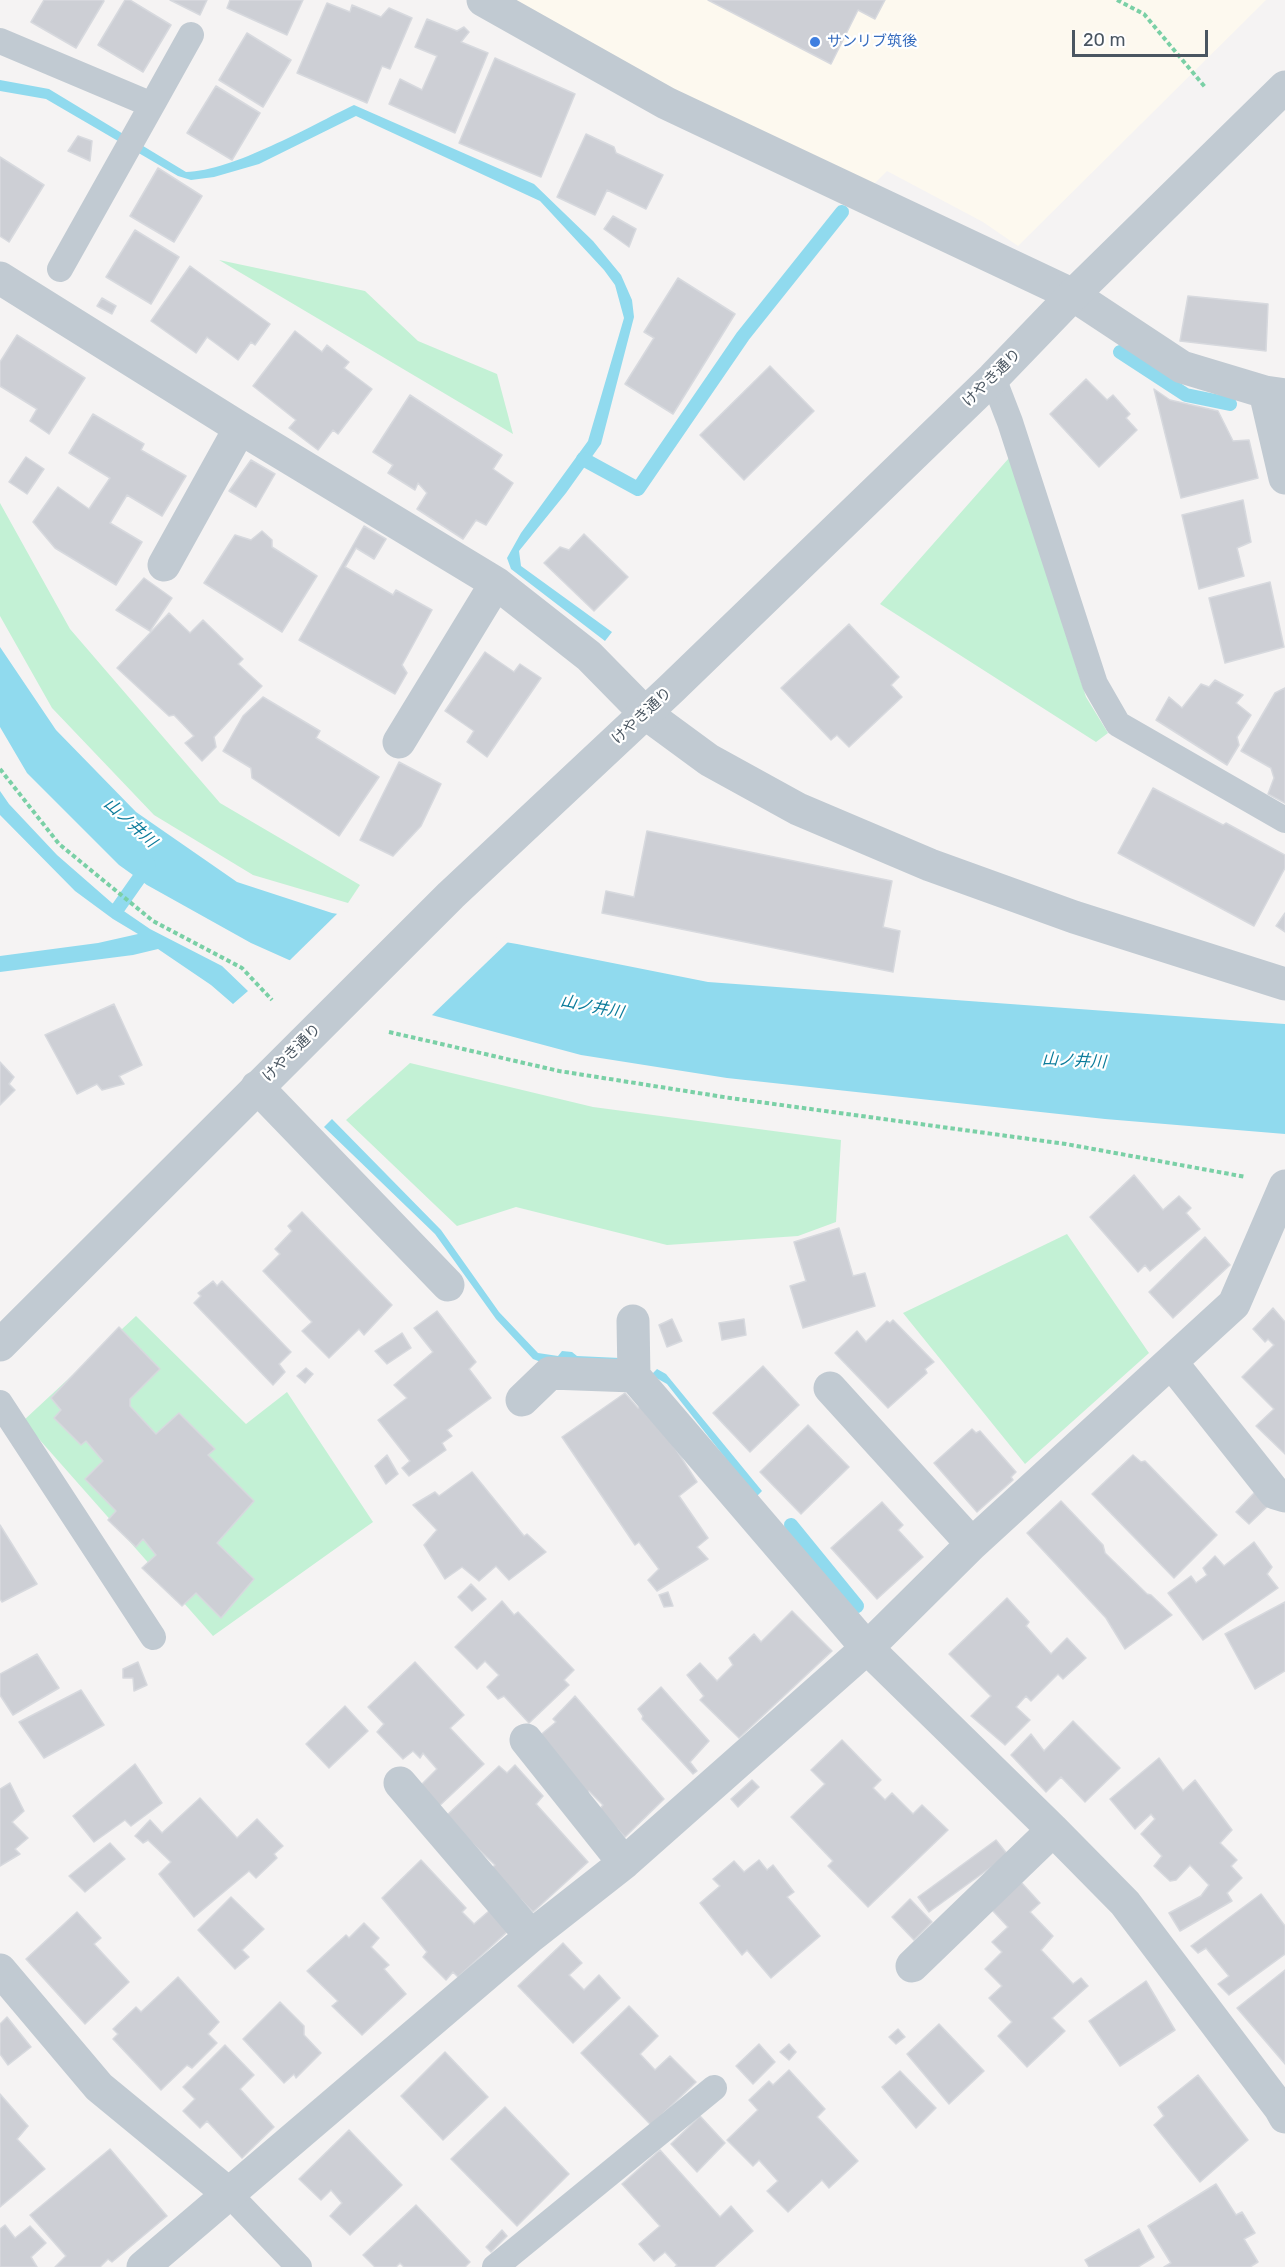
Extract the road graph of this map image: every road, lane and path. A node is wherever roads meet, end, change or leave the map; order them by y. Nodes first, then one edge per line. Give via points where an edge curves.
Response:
1 (483, 0) edge
2 (1117, 0) edge
3 (191, 35) dead end
4 (0, 41) edge
5 (1205, 87) dead end
6 (1285, 87) edge
7 (153, 105) junction
8 (60, 269) dead end
9 (0, 278) edge
10 (1073, 295) junction
11 (993, 378) junction
12 (1275, 393) edge
13 (240, 428) junction
14 (1285, 478) edge
15 (164, 565) dead end
16 (496, 583) junction
17 (645, 713) junction
18 (399, 742) dead end
19 (0, 769) edge
20 (1285, 820) edge
21 (1285, 984) edge
22 (272, 1000) dead end
23 (389, 1032) dead end
24 (257, 1087) junction
25 (1250, 1178) dead end
26 (1285, 1186) edge
27 (448, 1285) dead end
28 (633, 1321) dead end
29 (0, 1345) edge
30 (1171, 1362) junction
31 (634, 1376) junction
32 (830, 1388) dead end
33 (522, 1400) dead end
34 (0, 1403) edge
35 (1285, 1496) edge
36 (972, 1544) junction
37 (153, 1637) dead end
38 (867, 1648) junction
39 (526, 1740) dead end
40 (400, 1783) dead end
41 (1053, 1830) junction
42 (624, 1863) junction
43 (531, 1936) junction
44 (912, 1966) dead end
45 (0, 1970) edge
46 (714, 2088) dead end
47 (1285, 2117) edge
48 (229, 2194) junction
49 (142, 2267) edge
50 (299, 2267) edge
51 (495, 2267) edge

1 - 10 street via 666,103
2 - 5 path via 1144,14
3 - 7 lane
4 - 7 lane
6 - 10 street, けやき通り
7 - 8 lane
9 - 13 street
10 - 11 street, けやき通り
10 - 12 street via 1182,367
11 - 17 street, けやき通り
11 - 20 lane via 1095,684 1118,724
12 - 14 street
13 - 15 street
13 - 16 street
16 - 17 street via 589,656
16 - 18 street
17 - 21 street via 709,760 798,809 930,865 1074,917
17 - 24 street, けやき通り via 451,895
19 - 22 path via 59,844 153,921 242,968
23 - 25 path via 559,1071 1065,1144
24 - 27 street
24 - 29 street, けやき通り
26 - 30 street via 1234,1304
28 - 31 street
30 - 35 street via 1275,1494
30 - 36 street
31 - 33 street via 550,1373
31 - 38 street
32 - 36 street
34 - 37 lane
36 - 38 street
38 - 41 street
38 - 42 street
39 - 42 street
40 - 43 street
41 - 44 street
41 - 47 street via 1125,1903
42 - 43 street
43 - 48 street
45 - 48 street via 99,2087
46 - 51 lane
48 - 49 street
48 - 50 lane

